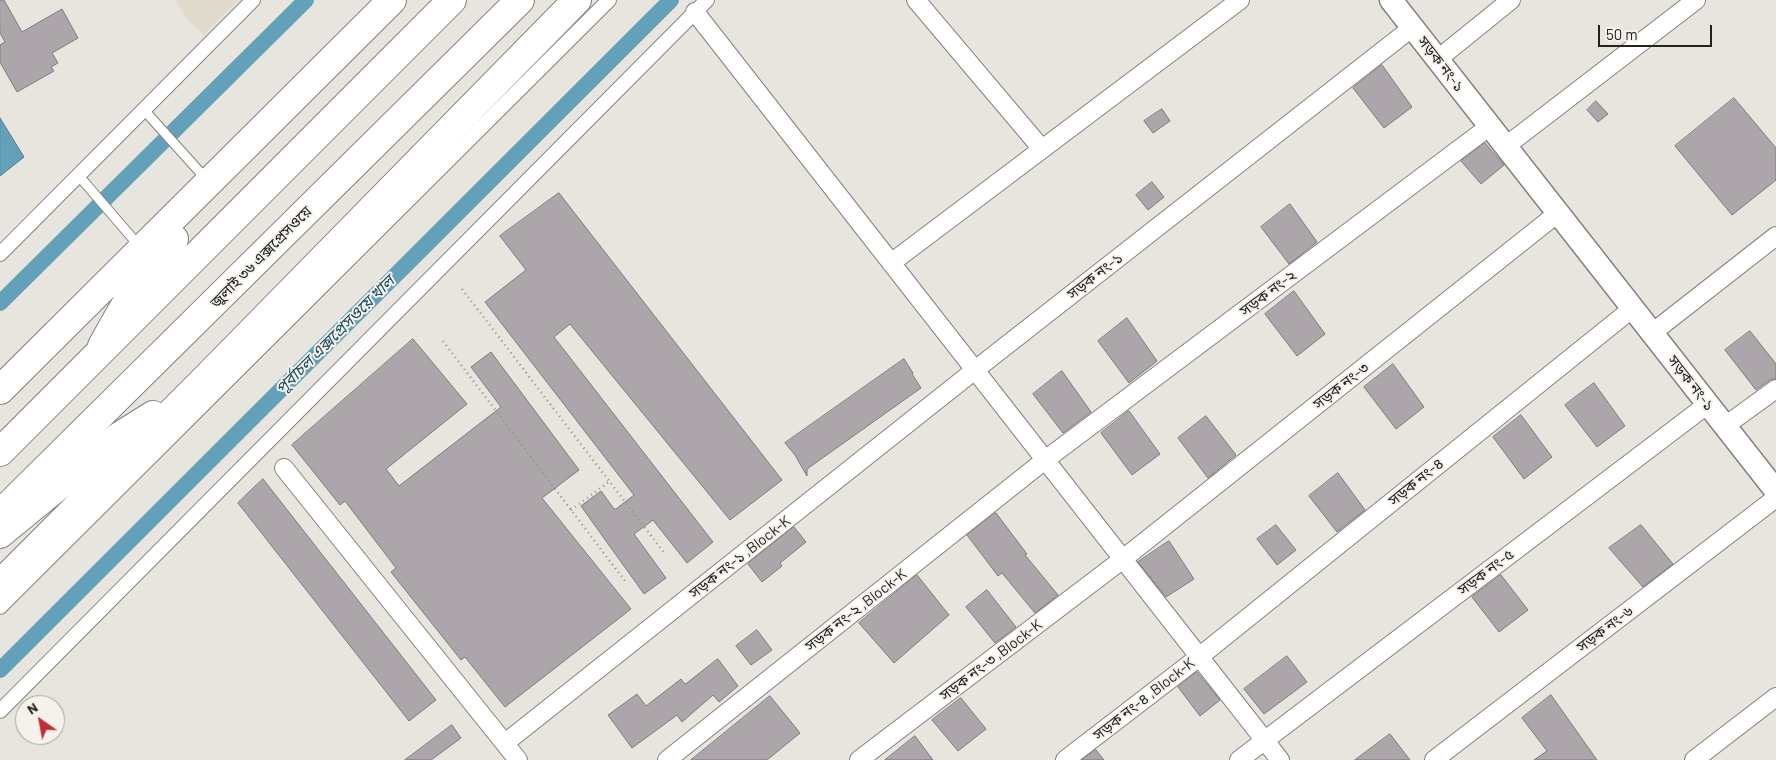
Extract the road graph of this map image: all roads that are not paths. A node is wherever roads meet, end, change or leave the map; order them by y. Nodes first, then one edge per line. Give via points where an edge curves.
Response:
1 (253, 0) edge
2 (392, 0) edge
3 (452, 0) edge
4 (520, 0) edge
5 (576, 0) edge
6 (609, 0) edge
7 (916, 0) edge
8 (1240, 0) edge
9 (1391, 0) edge
10 (1511, 0) edge
11 (1696, 0) edge
12 (701, 6) edge
13 (1413, 27) junction
14 (1438, 59) junction
15 (320, 72) junction
16 (144, 110) junction
17 (1490, 126) junction
18 (1506, 146) junction
19 (1042, 149) junction
20 (79, 176) junction
21 (209, 182) junction
22 (1558, 213) junction
23 (1776, 236) edge
24 (142, 249) junction
25 (0, 254) edge
26 (891, 263) junction
27 (1633, 308) junction
28 (1652, 333) junction
29 (97, 356) junction
30 (975, 370) junction
31 (1776, 389) edge
32 (0, 390) edge
33 (185, 398) junction
34 (1708, 404) junction
35 (1725, 426) junction
36 (0, 452) edge
37 (1045, 460) junction
38 (284, 468) dead end
39 (1776, 491) edge
40 (1776, 498) edge
41 (0, 514) edge
42 (0, 534) edge
43 (1123, 559) junction
44 (0, 584) edge
45 (0, 607) edge
46 (1199, 656) junction
47 (1776, 697) edge
48 (0, 711) edge
49 (1264, 740) junction
50 (505, 743) junction
51 (518, 760) edge
52 (667, 760) edge
53 (859, 760) edge
54 (1065, 760) edge
55 (1239, 760) edge
56 (1280, 760) edge
57 (1434, 760) edge
58 (1694, 760) edge

1 - 16 street
2 - 15 main road
3 - 29 main road
4 - 41 main road, জুলাই ৩৬ এক্সপ্রেসওয়ে
5 - 33 main road
6 - 45 street
7 - 19 street
8 - 19 street
9 - 13 street
10 - 14 street
11 - 18 street
12 - 26 street
12 - 48 street
13 - 14 street, সড়ক নং-১
13 - 30 street, সড়ক নং-১
14 - 17 street, সড়ক নং-১
15 - 21 main road
15 - 29 main road via 313,92 292,120 163,251 127,300
16 - 20 street
16 - 21 lane
17 - 18 street, সড়ক নং-১
17 - 37 street, সড়ক নং-২
18 - 22 street, সড়ক নং-১
19 - 26 street
20 - 24 lane
20 - 25 street
21 - 24 main road
22 - 27 street, সড়ক নং-১
22 - 43 street, সড়ক নং-৩
23 - 28 street
24 - 32 main road
26 - 30 street
27 - 28 street, সড়ক নং-১
27 - 46 street, সড়ক নং-৪
28 - 34 street, সড়ক নং-১
29 - 36 main road
30 - 37 street
30 - 50 street, সড়ক নং-১ ,Block-K
31 - 35 street
33 - 42 main road via 118,437
33 - 44 main road
34 - 35 street, সড়ক নং-১
34 - 49 street, সড়ক নং-৫
35 - 39 street, সড়ক নং-১
37 - 43 street
37 - 52 street, সড়ক নং-২ ,Block-K
38 - 50 street
40 - 57 street, সড়ক নং-৬
43 - 46 street
43 - 53 street, সড়ক নং-৩ ,Block-K
46 - 49 street
46 - 54 street, সড়ক নং-৪ ,Block-K
47 - 58 street
49 - 55 street, সড়ক নং-৫
49 - 56 street
50 - 51 street

